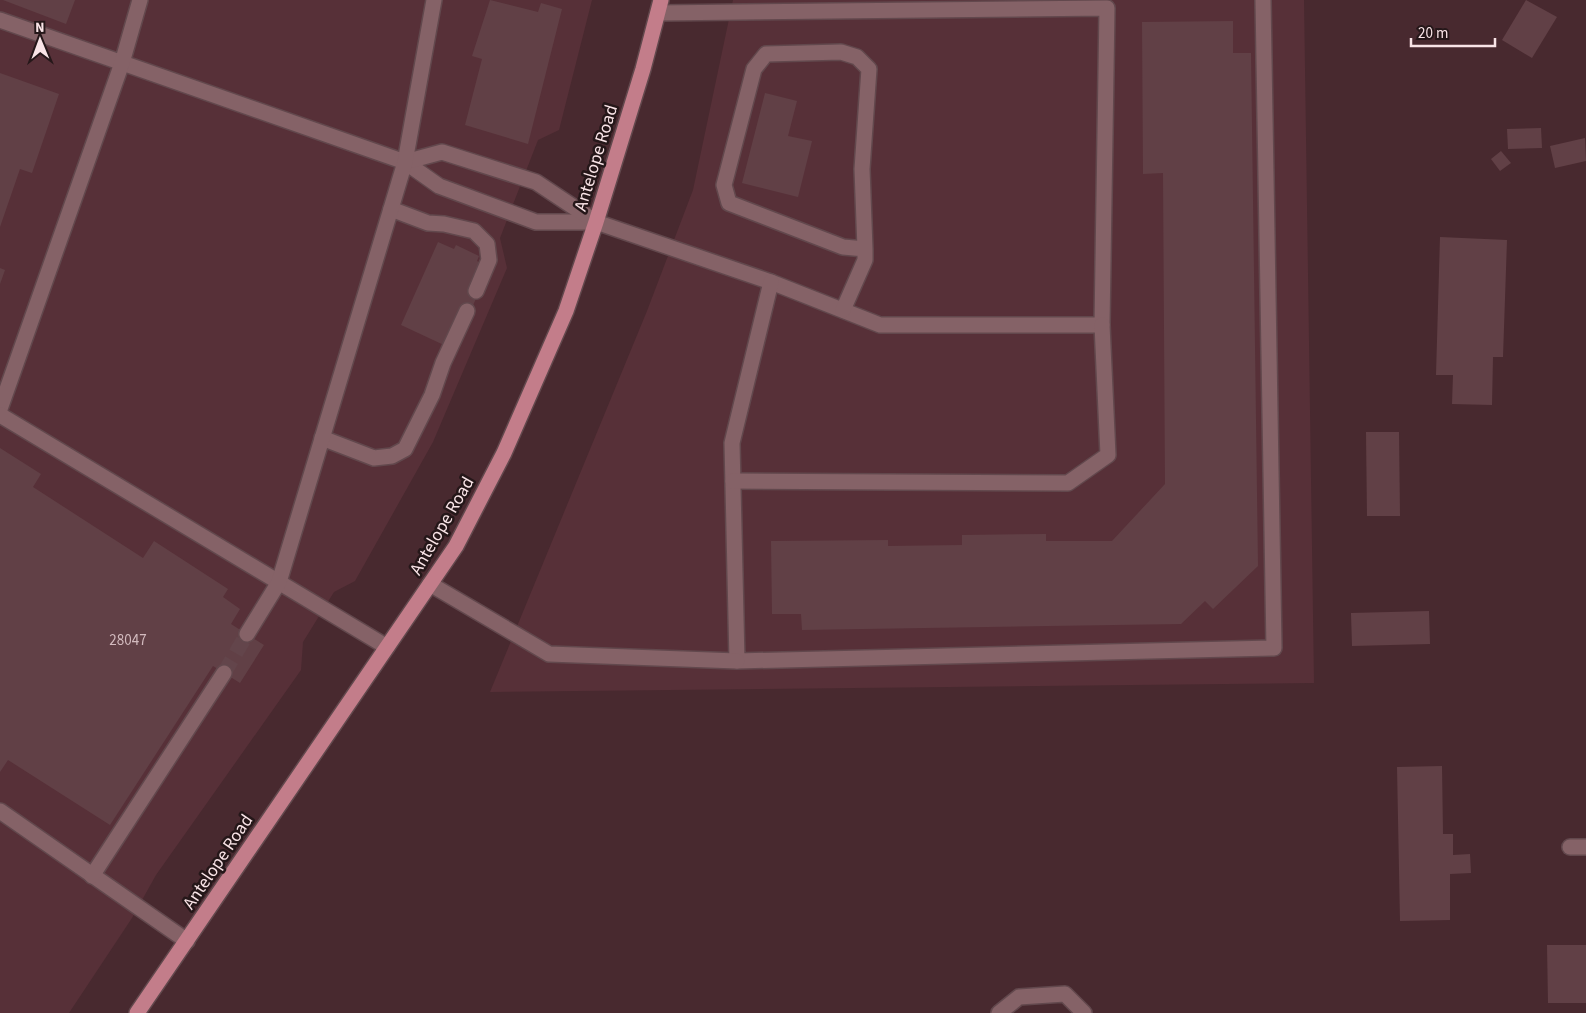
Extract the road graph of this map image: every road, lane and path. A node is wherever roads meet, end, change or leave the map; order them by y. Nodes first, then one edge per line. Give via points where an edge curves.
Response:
1 (140, 0) edge
2 (434, 0) edge
3 (1263, 0) edge
4 (1113, 4) edge
5 (1014, 5) edge
6 (805, 6) edge
7 (659, 7) edge
8 (0, 20) edge
9 (122, 63) junction
10 (405, 162) junction
11 (391, 209) junction
12 (596, 222) junction
13 (865, 249) junction
14 (771, 282) junction
15 (476, 291) dead end
16 (843, 310) junction
17 (467, 311) dead end
18 (1102, 325) junction
19 (0, 408) edge
20 (0, 415) edge
21 (322, 438) junction
22 (733, 481) junction
23 (279, 582) junction
24 (430, 584) junction
25 (247, 634) tunnel mouth
26 (387, 648) junction
27 (738, 661) junction
28 (224, 673) tunnel mouth
29 (0, 811) edge
30 (1570, 847) dead end
31 (1586, 847) edge
32 (92, 876) junction
33 (187, 941) junction
34 (137, 1013) edge
35 (999, 1013) edge
36 (1084, 1013) edge

1 - 9 street
2 - 10 street
3 - 27 street via 1274,648
4 - 5 street
4 - 18 street
5 - 6 street
6 - 7 street
7 - 12 main road, Antelope Road
8 - 9 street
9 - 10 street
9 - 19 street
10 - 11 street
10 - 12 street via 439,186 536,222
10 - 12 street via 442,152 452,155 536,182
11 - 15 street via 428,224 474,231 487,244 489,260
11 - 21 street
12 - 14 street
12 - 24 main road, Antelope Road via 566,311 504,453 456,546
13 - 13 street via 862,169 869,69 857,57 841,52 766,54 754,69 724,185 729,203 843,246
13 - 16 street via 865,260
14 - 16 street
14 - 22 street via 732,443
16 - 18 street via 880,324
17 - 21 street via 406,449 392,456 374,458
18 - 22 street via 1108,455 1068,483
20 - 23 street
21 - 23 street
22 - 27 street
23 - 25 street
23 - 26 street
24 - 26 main road, Antelope Road
24 - 27 street via 549,654
26 - 33 main road, Antelope Road
28 - 32 street
29 - 32 street
30 - 31 street
32 - 33 street
33 - 34 main road, Antelope Road
35 - 36 street via 1019,997 1065,994

